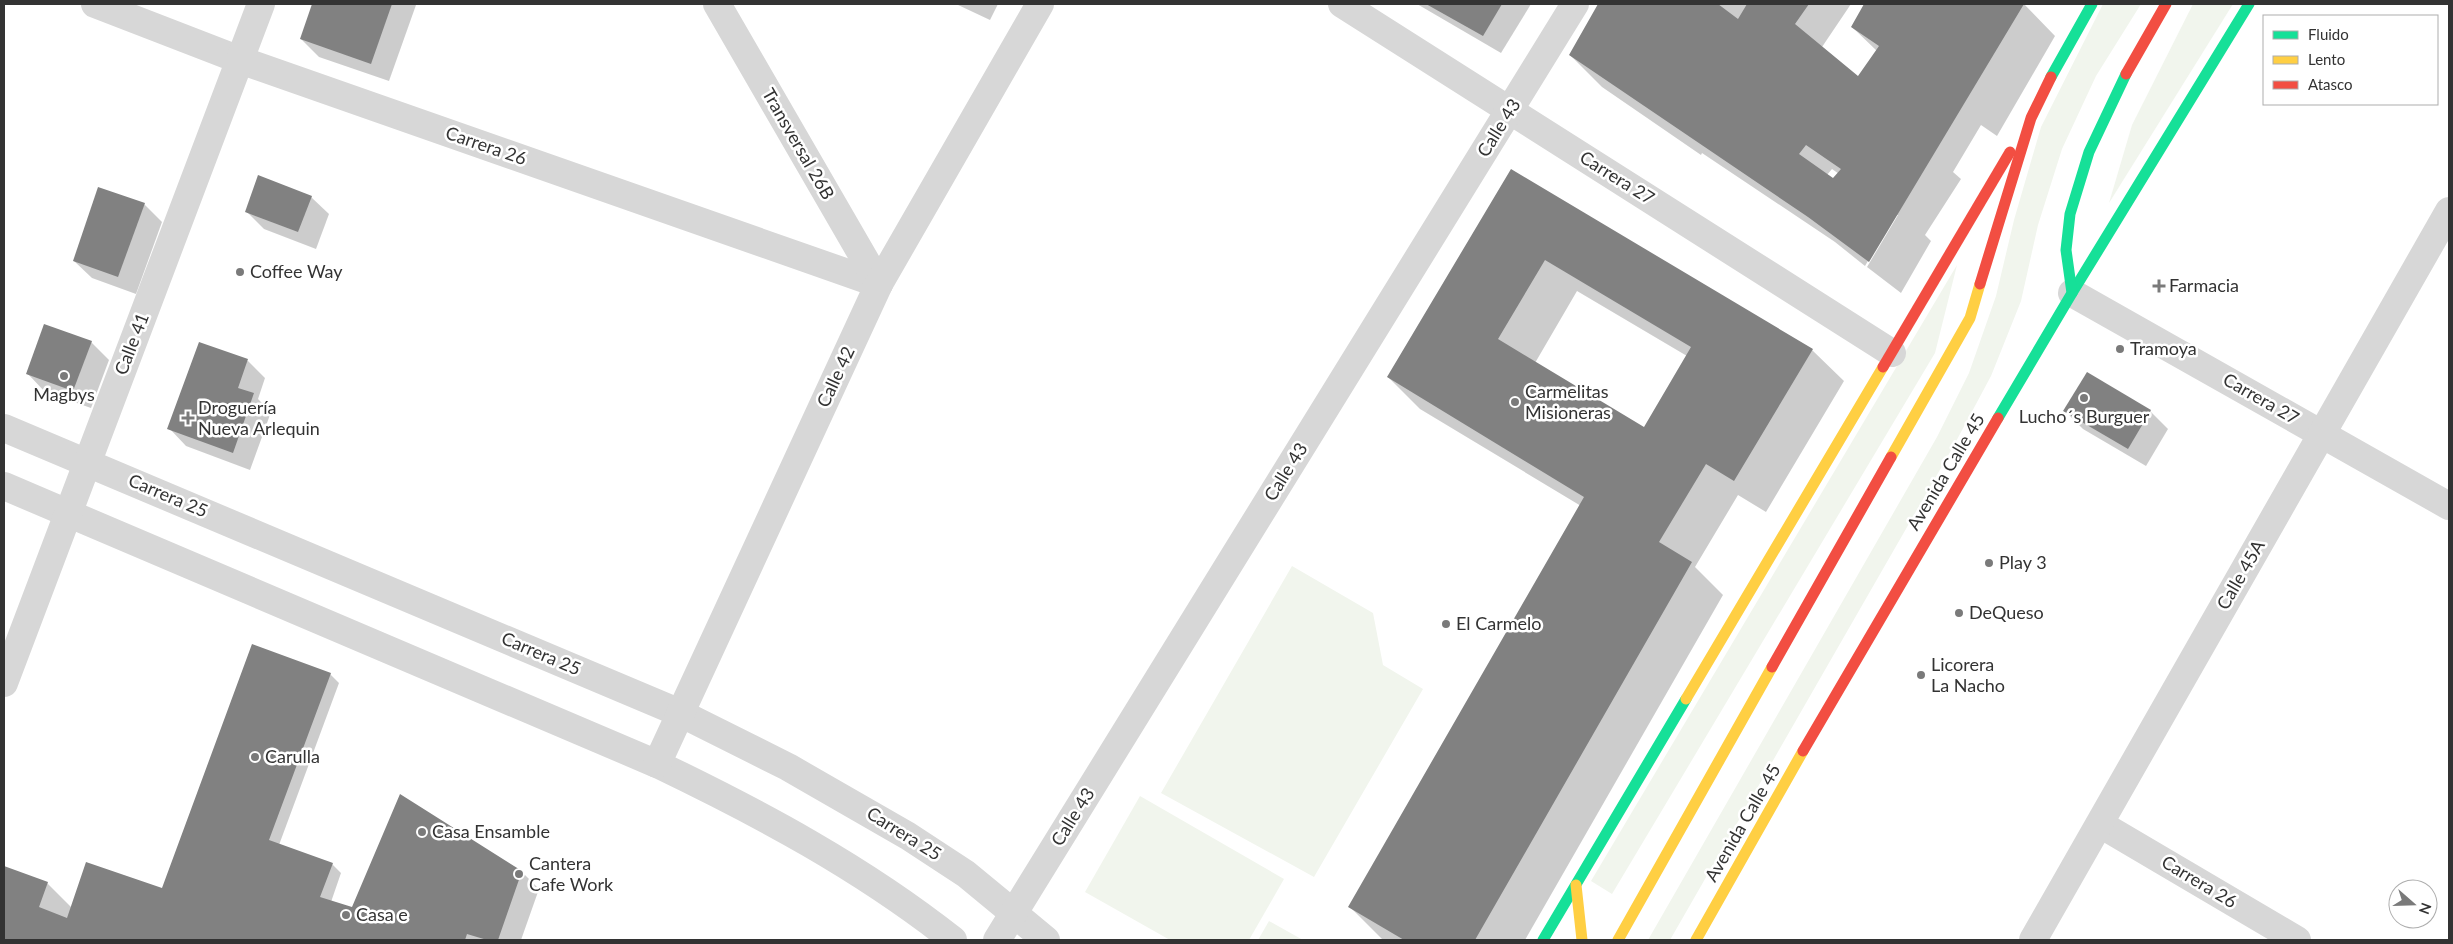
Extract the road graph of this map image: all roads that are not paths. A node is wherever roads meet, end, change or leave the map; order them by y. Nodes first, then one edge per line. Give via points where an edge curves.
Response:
1 (95, 4) edge
2 (261, 4) edge
3 (717, 4) edge
4 (1040, 4) edge
5 (1342, 4) edge
6 (1575, 4) edge
7 (2092, 4) edge
8 (2166, 4) edge
9 (2249, 4) edge
10 (240, 60) junction
11 (1510, 110) junction
12 (2031, 118) junction
13 (2449, 211) edge
14 (879, 284) junction
15 (2072, 293) junction
16 (1892, 353) junction
17 (4, 428) edge
18 (2322, 434) junction
19 (87, 462) junction
20 (4, 486) edge
21 (2449, 506) edge
22 (68, 514) junction
23 (4, 683) edge
24 (680, 713) junction
25 (657, 764) junction
26 (2100, 824) junction
27 (1576, 885) junction
28 (1014, 912) junction
29 (953, 940) edge
30 (997, 940) edge
31 (1046, 940) edge
32 (1543, 940) edge
33 (1582, 940) edge
34 (1618, 940) edge
35 (1696, 940) edge
36 (2033, 940) edge
37 (2297, 940) edge

1 - 10 street, Carrera 26
2 - 10 street, Calle 41
3 - 14 street, Transversal 26B
4 - 14 street, Calle 42
5 - 11 street, Carrera 27
6 - 11 street, Calle 43
7 - 12 main road
8 - 15 main road via 2113,97 2070,212 2066,246
9 - 15 main road, Avenida Calle 45
10 - 14 street, Carrera 26
10 - 19 street, Calle 41
11 - 16 street, Carrera 27
11 - 28 street, Calle 43
12 - 16 main road
12 - 34 main road via 1970,318
13 - 18 street, Calle 45A
14 - 24 street, Calle 42
15 - 18 street, Carrera 27
15 - 35 main road, Avenida Calle 45 via 1862,647
16 - 27 main road
17 - 19 street, Carrera 25
18 - 21 street, Carrera 27
18 - 26 street, Calle 45A
19 - 22 street, Calle 41
19 - 24 street, Carrera 25
20 - 22 street
22 - 23 street, Calle 41
22 - 25 street
24 - 25 street, Calle 42
24 - 28 street, Carrera 25 via 857,805 966,874
25 - 29 street via 732,800 831,855
26 - 36 street, Calle 45A
26 - 37 street, Carrera 26
27 - 32 main road
27 - 33 main road
28 - 30 street, Calle 43
28 - 31 street, Carrera 25

